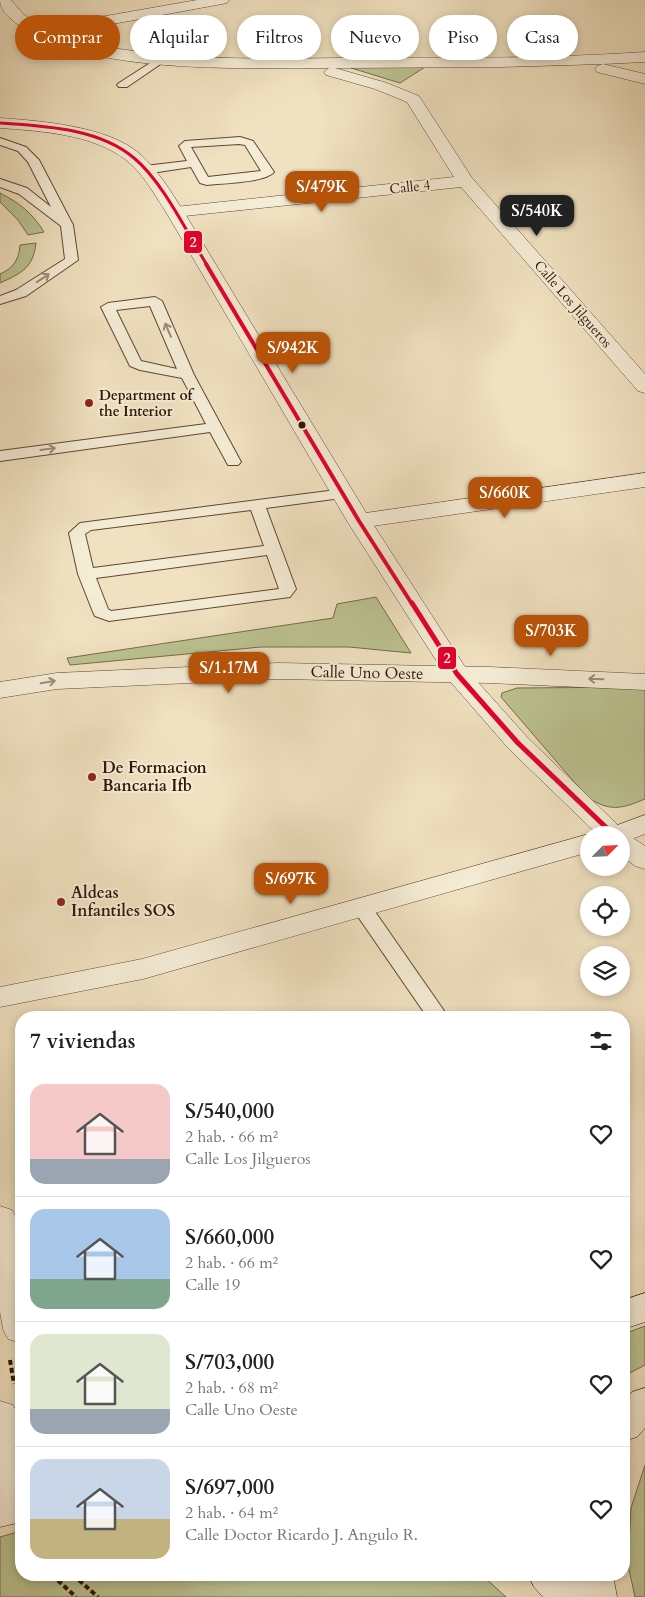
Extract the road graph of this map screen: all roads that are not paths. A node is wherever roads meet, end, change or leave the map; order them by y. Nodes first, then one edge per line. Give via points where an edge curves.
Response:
1 (3, 0) edge
2 (222, 0) edge
3 (17, 15) edge
4 (120, 17) edge
5 (645, 58) edge
6 (160, 60) edge
7 (192, 60) edge
8 (285, 63) junction
9 (454, 63) junction
10 (551, 63) junction
11 (645, 79) edge
12 (123, 85) dead end
13 (420, 88) junction
14 (0, 123) edge
15 (0, 142) edge
16 (195, 163) junction
17 (145, 170) junction
18 (465, 181) junction
19 (0, 183) edge
20 (176, 212) junction
21 (67, 225) junction
22 (0, 300) edge
23 (187, 375) junction
24 (645, 387) edge
25 (214, 427) junction
26 (0, 456) edge
27 (233, 462) dead end
28 (645, 480) edge
29 (344, 494) junction
30 (257, 505) junction
31 (359, 521) junction
32 (274, 549) junction
33 (86, 574) junction
34 (456, 674) junction
35 (645, 682) edge
36 (0, 690) edge
37 (645, 824) edge
38 (606, 826) edge
39 (630, 830) edge
40 (580, 846) edge
41 (630, 848) edge
42 (645, 860) edge
43 (362, 908) junction
44 (0, 997) edge
45 (434, 1011) edge
46 (0, 1219) edge
47 (645, 1307) edge
48 (630, 1313) edge
49 (15, 1342) edge
50 (645, 1403) edge
51 (8, 1404) edge
52 (630, 1419) edge
53 (12, 1508) edge
54 (553, 1581) edge
55 (594, 1581) edge
56 (568, 1597) edge
57 (597, 1597) edge

1 - 3 street via 8,9
2 - 4 street
5 - 10 street
6 - 12 lane
7 - 8 street
8 - 9 street
8 - 13 street via 331,71 381,86
9 - 10 street
9 - 13 street
10 - 11 street via 613,71
13 - 18 street, Calle Los Jilgueros
14 - 17 street via 78,134 110,144 131,156
15 - 21 lane via 22,149 29,155
16 - 16 lane via 207,181 268,172 248,143 240,140 186,144
16 - 17 lane
17 - 20 street
18 - 20 street, Calle 4
18 - 24 street, Calle Los Jilgueros
19 - 21 lane via 23,191
20 - 29 street
22 -> 21 lane via 21,293 72,260
23 -> 23 lane via 155,301 108,306 135,363
23 - 25 lane
26 -> 25 lane
25 - 27 lane
28 - 31 street
29 - 30 lane
29 - 31 street
30 - 32 lane
30 - 33 lane via 86,526 77,533
31 - 34 street
32 - 33 lane
32 - 33 lane via 288,589 284,593 109,616 101,612
35 -> 34 street, Calle Uno Oeste
36 -> 34 street, Calle Uno Oeste via 57,681 278,671
34 - 38 street via 518,743
37 - 39 street
40 - 43 street
41 - 42 street
43 - 44 street via 143,970
43 - 45 lane
46 - 49 street
47 - 48 street
50 - 52 street
51 - 53 street
54 - 56 street
55 - 57 street

